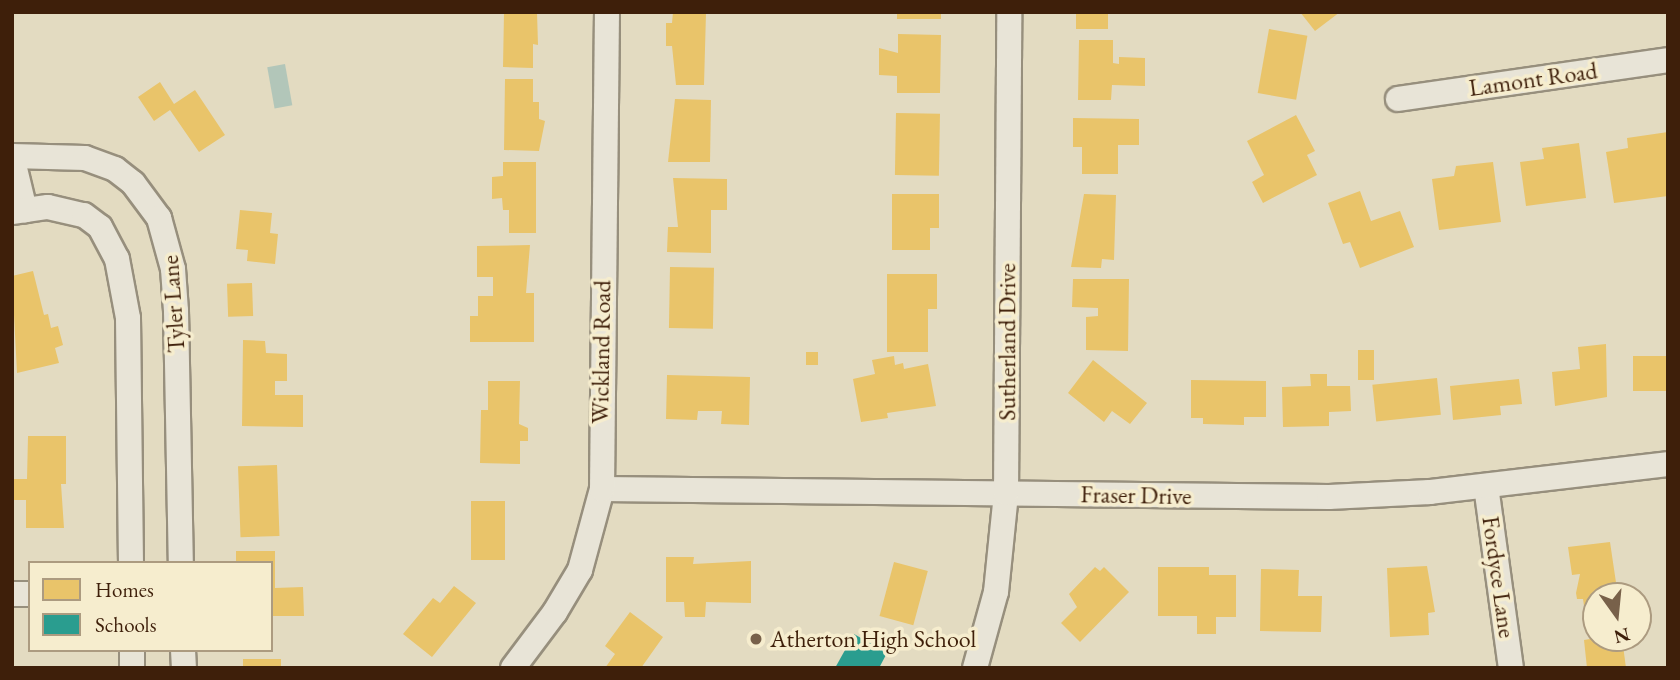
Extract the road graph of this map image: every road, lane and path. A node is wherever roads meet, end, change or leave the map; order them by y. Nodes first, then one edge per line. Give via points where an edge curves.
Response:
1 (607, 12) edge
2 (1009, 12) edge
3 (1668, 60) edge
4 (1398, 99) dead end
5 (12, 156) edge
6 (19, 211) edge
7 (1668, 464) edge
8 (1486, 486) junction
9 (602, 489) junction
10 (1006, 494) junction
11 (131, 561) edge
12 (181, 561) edge
13 (513, 668) edge
14 (975, 668) edge
15 (1511, 668) edge

1 - 9 street, Wickland Road
2 - 10 street, Sutherland Drive
3 - 4 street, Lamont Road
5 - 6 street
5 - 12 street, Tyler Lane via 85,158 115,169 133,183 159,218 173,269 176,311
6 - 11 street, Tyler Lane via 65,208 100,226 126,289
7 - 8 street, Fraser Drive
8 - 10 street, Fraser Drive via 1329,497
8 - 15 street, Fordyce Lane
9 - 10 street, Fraser Drive
9 - 13 street, Wickland Road via 580,570
10 - 14 street, Sutherland Drive via 996,592

